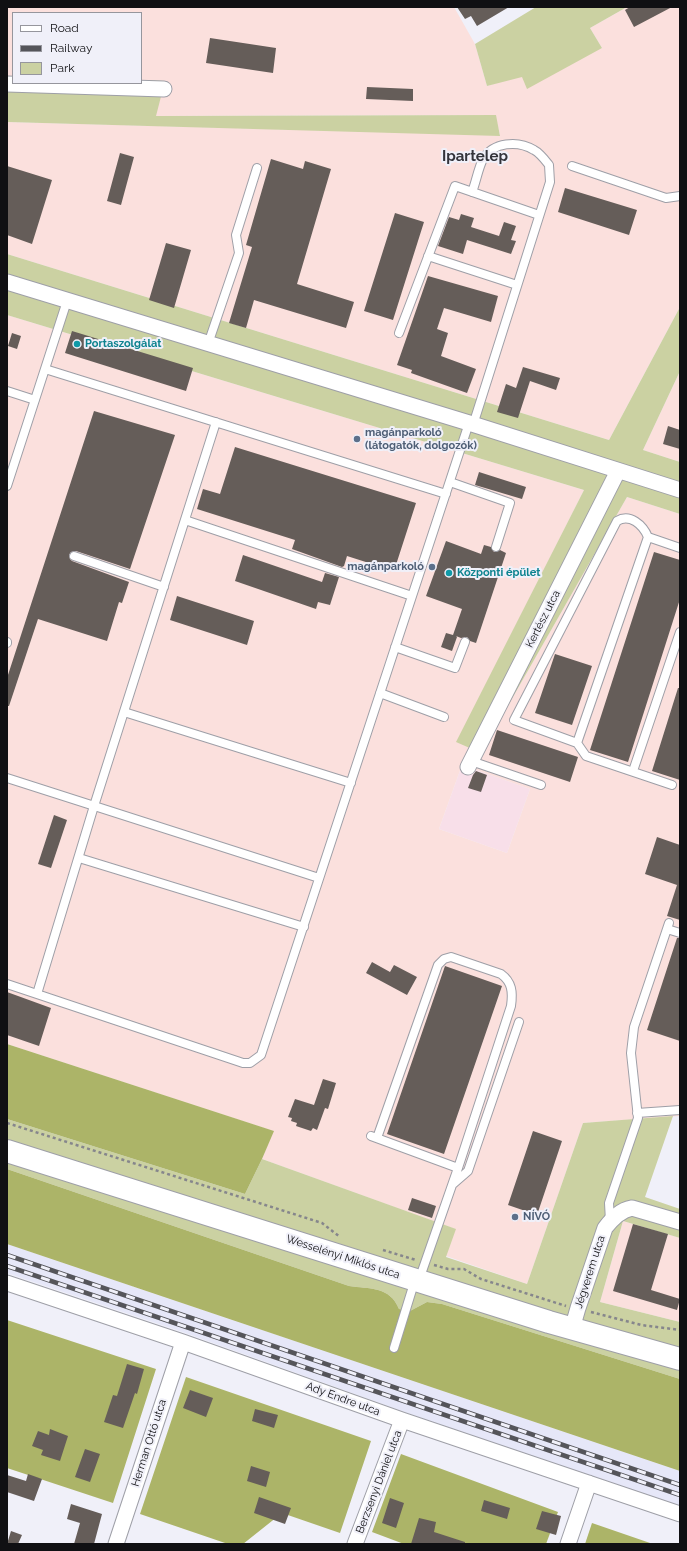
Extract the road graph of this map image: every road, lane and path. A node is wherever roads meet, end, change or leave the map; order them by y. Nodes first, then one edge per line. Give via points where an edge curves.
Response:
1 (7, 84) edge
2 (164, 89) dead end
3 (572, 166) dead end
4 (257, 168) dead end
5 (472, 192) junction
6 (680, 196) edge
7 (539, 215) junction
8 (428, 256) junction
9 (7, 282) edge
10 (517, 285) junction
11 (67, 301) junction
12 (399, 333) dead end
13 (208, 344) junction
14 (45, 369) junction
15 (7, 391) edge
16 (35, 400) junction
17 (216, 422) junction
18 (471, 424) junction
19 (618, 471) junction
20 (450, 482) junction
21 (7, 486) edge
22 (680, 490) edge
23 (446, 494) junction
24 (185, 520) junction
25 (648, 537) junction
26 (496, 547) dead end
27 (680, 548) edge
28 (74, 556) dead end
29 (164, 587) junction
30 (412, 596) junction
31 (680, 632) edge
32 (465, 642) dead end
33 (395, 647) junction
34 (380, 693) junction
35 (124, 712) junction
36 (444, 717) dead end
37 (577, 743) junction
38 (469, 764) joint
39 (632, 771) junction
40 (7, 778) edge
41 (351, 783) junction
42 (672, 785) dead end
43 (541, 786) dead end
44 (94, 806) junction
45 (78, 858) junction
46 (319, 878) junction
47 (304, 927) junction
48 (680, 933) edge
49 (7, 984) edge
50 (37, 994) junction
51 (519, 1022) dead end
52 (680, 1110) edge
53 (637, 1113) junction
54 (7, 1123) edge
55 (7, 1150) edge
56 (458, 1168) junction
57 (452, 1185) junction
58 (610, 1221) junction
59 (680, 1222) edge
60 (340, 1237) dead end
61 (376, 1248) dead end
62 (420, 1274) junction
63 (7, 1282) edge
64 (578, 1308) junction
65 (572, 1329) junction
66 (680, 1330) edge
67 (183, 1342) junction
68 (394, 1348) dead end
69 (680, 1359) edge
70 (402, 1420) junction
71 (589, 1483) junction
72 (680, 1514) edge
73 (116, 1544) edge
74 (356, 1544) edge
75 (568, 1544) edge

1 - 2 street
3 - 6 lane via 666,198
4 - 13 lane via 236,235 239,253
5 - 7 lane
5 - 7 lane via 483,160 492,150 504,144 533,149 549,165 550,182
5 - 8 lane via 455,186
7 - 10 lane
8 - 10 lane
8 - 12 lane
9 - 11 street
10 - 18 lane
11 - 13 street
11 - 14 lane
13 - 18 street
14 - 16 lane
14 - 17 lane
15 - 16 lane
16 - 21 lane
17 - 23 lane
17 - 24 lane
18 - 19 street
18 - 20 lane
19 - 22 street
19 - 38 street, Kertész utca
20 - 23 lane
20 - 26 lane via 510,503
23 - 30 lane
24 - 29 lane
24 - 30 lane
25 - 27 lane
25 - 37 lane
25 - 37 lane via 645,529 632,520 626,518 617,521 514,720
28 - 29 lane
29 - 35 lane
30 - 33 lane
31 - 39 lane
32 - 33 lane via 455,668
33 - 34 lane
34 - 36 lane
34 - 41 lane
35 - 41 lane
35 - 44 lane
37 - 39 lane via 586,756
38 - 43 lane
39 - 42 lane
40 - 44 lane
41 - 46 lane
44 - 45 lane
44 - 46 lane
45 - 47 lane
45 - 50 lane
46 - 47 lane
47 - 50 lane via 261,1055 250,1063 242,1063
48 - 53 lane via 668,926 634,1026 631,1053
49 - 50 lane
51 - 57 lane via 468,1171
52 - 53 lane
53 - 58 lane via 638,1118 609,1203
54 - 60 path via 322,1223
55 - 62 main road, Wesselényi Miklós utca
56 - 56 lane via 511,1006 512,991 506,977 501,974 451,957 438,965 374,1137
56 - 57 lane
57 - 62 lane
58 - 59 street, Jégverem utca via 626,1209 632,1208
58 - 64 street, Jégverem utca via 605,1228
61 - 62 path
62 - 64 path via 464,1269 481,1279
62 - 65 main road, Wesselényi Miklós utca
62 - 68 lane
63 - 67 street, Ady Endre utca
64 - 65 street, Jégverem utca
64 - 66 path via 641,1325
65 - 69 main road, Wesselényi Miklós utca
67 - 70 street, Ady Endre utca
67 - 73 street, Herman Ottó utca
70 - 71 street, Ady Endre utca
70 - 74 street, Berzsenyi Dániel utca
71 - 72 street, Ady Endre utca
71 - 75 street

